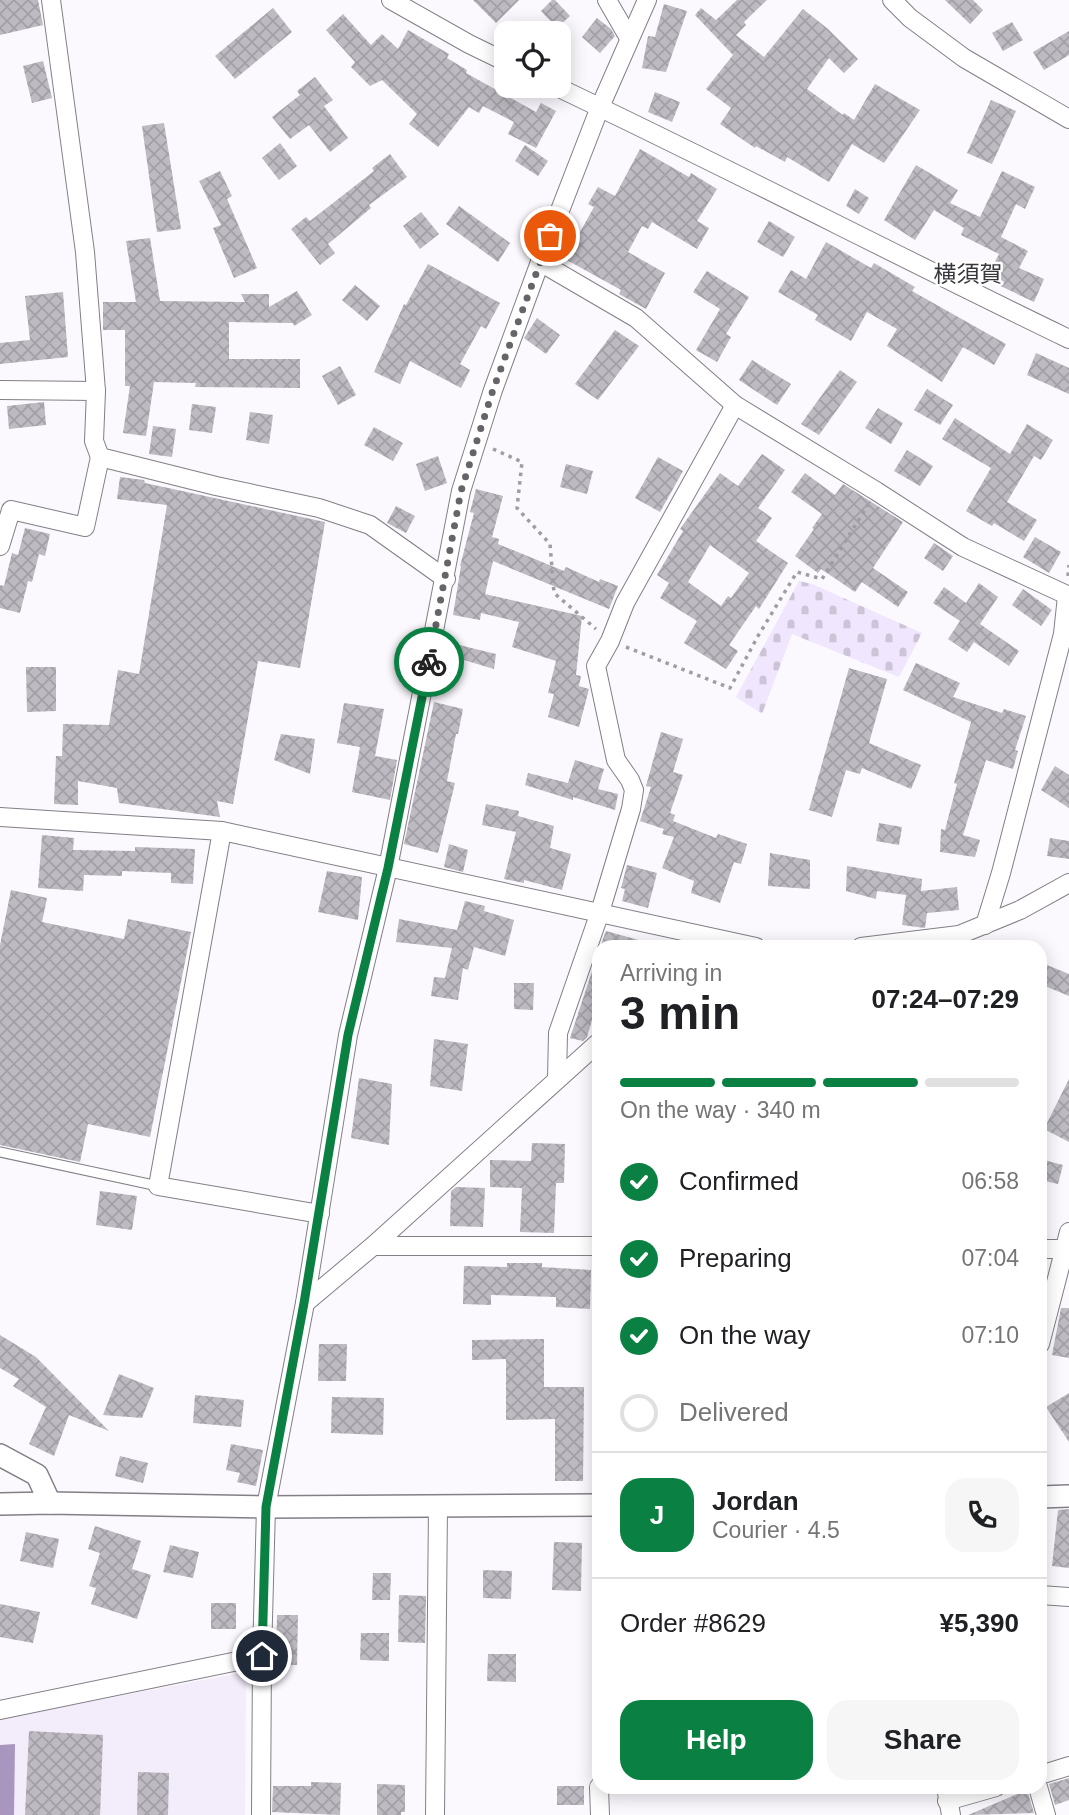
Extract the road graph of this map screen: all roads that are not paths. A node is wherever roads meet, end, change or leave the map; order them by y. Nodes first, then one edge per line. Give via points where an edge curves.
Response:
1 (51, 0) edge
2 (391, 0) edge
3 (607, 0) edge
4 (647, 0) edge
5 (892, 0) edge
6 (629, 38) junction
7 (494, 56) edge
8 (571, 93) edge
9 (600, 107) junction
10 (1069, 118) edge
11 (540, 262) junction
12 (1069, 339) edge
13 (0, 390) edge
14 (96, 391) junction
15 (735, 405) junction
16 (100, 457) junction
17 (0, 546) edge
18 (446, 579) junction
19 (1068, 596) edge
20 (0, 817) edge
21 (222, 831) junction
22 (388, 868) junction
23 (1069, 883) edge
24 (600, 912) junction
25 (985, 925) junction
26 (725, 940) edge
27 (918, 940) edge
28 (592, 1048) edge
29 (557, 1079) junction
30 (0, 1152) edge
31 (158, 1186) junction
32 (320, 1214) junction
33 (373, 1246) junction
34 (592, 1246) edge
35 (1067, 1247) edge
36 (1047, 1249) edge
37 (304, 1303) junction
38 (1047, 1319) edge
39 (0, 1455) edge
40 (1069, 1496) edge
41 (1047, 1497) edge
42 (50, 1503) junction
43 (0, 1504) edge
44 (592, 1505) edge
45 (438, 1506) junction
46 (266, 1507) junction
47 (1047, 1595) edge
48 (1069, 1597) edge
49 (262, 1656) junction
50 (0, 1710) edge
51 (1069, 1766) edge
52 (1047, 1772) edge
53 (599, 1794) edge
54 (972, 1794) edge
55 (1040, 1794) edge
56 (948, 1801) edge
57 (261, 1815) edge
58 (435, 1815) edge
59 (600, 1815) edge
60 (1046, 1815) edge

1 - 14 street via 85,252
2 - 7 street
3 - 6 street
4 - 6 street
5 - 10 street via 964,58
6 - 9 street
8 - 9 street
9 - 11 street
9 - 12 street
11 - 15 street via 636,318
11 - 18 street via 461,491
13 - 14 street
14 - 16 street via 94,440
15 - 19 street via 963,547
15 - 24 street via 625,603 596,666 616,760 634,790
16 - 17 street via 85,527 11,510
16 - 18 street via 319,508 370,525
18 - 22 street
19 - 25 street via 1063,634
20 - 21 street
21 - 22 street
21 - 31 street
22 - 24 street
22 - 32 street via 348,1035
23 - 25 street
24 - 26 street
24 - 29 street via 558,1033
25 - 27 street via 959,935
28 - 29 street
29 - 33 street
30 - 31 lane
31 - 32 street
32 - 37 street
33 - 34 street
33 - 37 street
35 - 36 street
35 - 38 street
37 - 46 street
39 - 42 street via 37,1475
40 - 41 street
42 - 43 street
42 - 46 street
44 - 45 street
45 - 46 street
45 - 58 street
46 - 49 street
47 - 48 street
49 - 50 street
49 - 57 street
51 - 52 street
53 - 59 street
54 - 56 street
55 - 60 street

